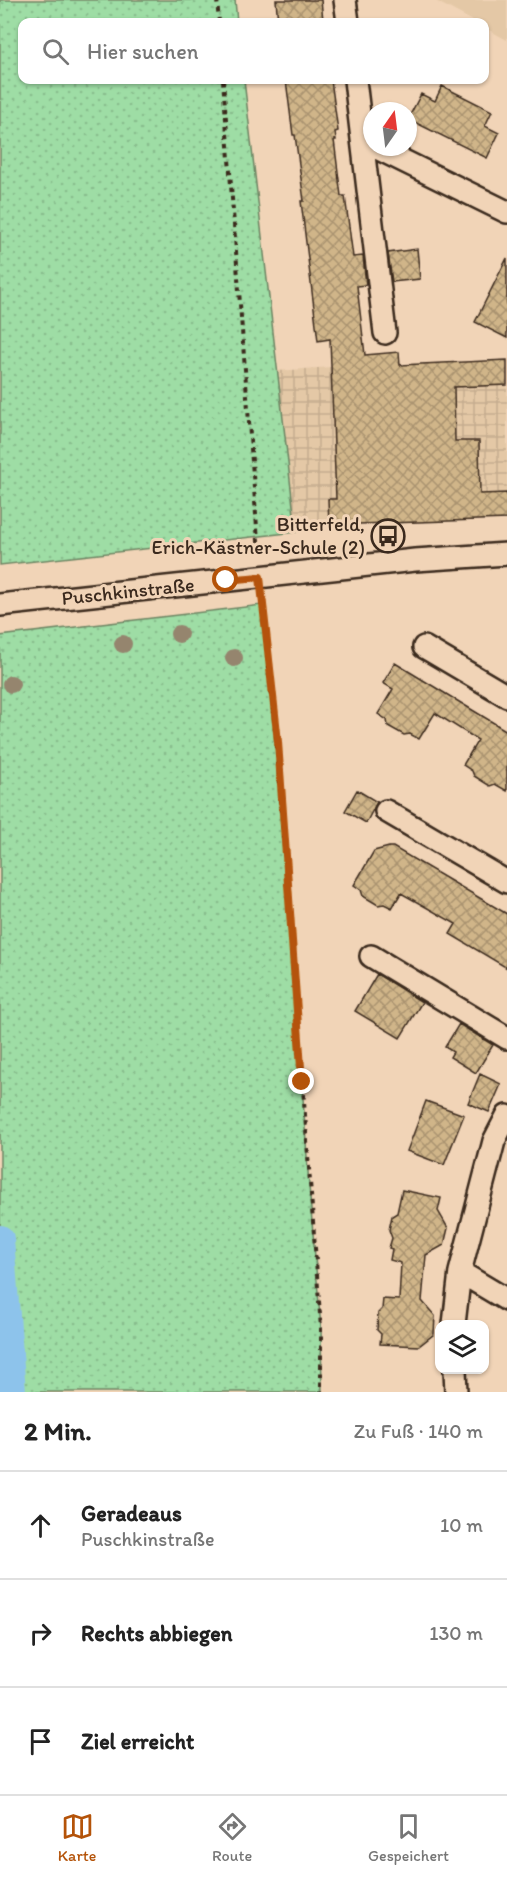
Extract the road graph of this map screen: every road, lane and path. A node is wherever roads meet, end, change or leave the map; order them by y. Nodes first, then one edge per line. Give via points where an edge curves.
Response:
1 (217, 0) edge
2 (345, 0) edge
3 (219, 18) edge
4 (347, 18) edge
5 (223, 84) edge
6 (356, 84) edge
7 (363, 141) edge
8 (365, 156) edge
9 (393, 156) edge
10 (507, 212) edge
11 (385, 333) dead end
12 (507, 554) edge
13 (260, 577) junction
14 (0, 605) edge
15 (424, 647) dead end
16 (507, 696) edge
17 (386, 811) dead end
18 (507, 882) edge
19 (371, 957) dead end
20 (507, 1038) edge
21 (507, 1116) edge
22 (460, 1272) junction
23 (507, 1300) edge
24 (454, 1320) edge
25 (455, 1374) edge
26 (321, 1392) edge
27 (456, 1392) edge

1 - 3 path
2 - 4 street
5 - 13 path
6 - 7 street
8 - 11 street
9 - 10 street
12 - 13 street, Puschkinstraße
13 - 14 street, Puschkinstraße
13 - 26 path via 278,742 321,1328
15 - 16 street
17 - 18 street
19 - 20 street
21 - 22 street via 494,1141
22 - 23 street
22 - 24 street
25 - 27 street

